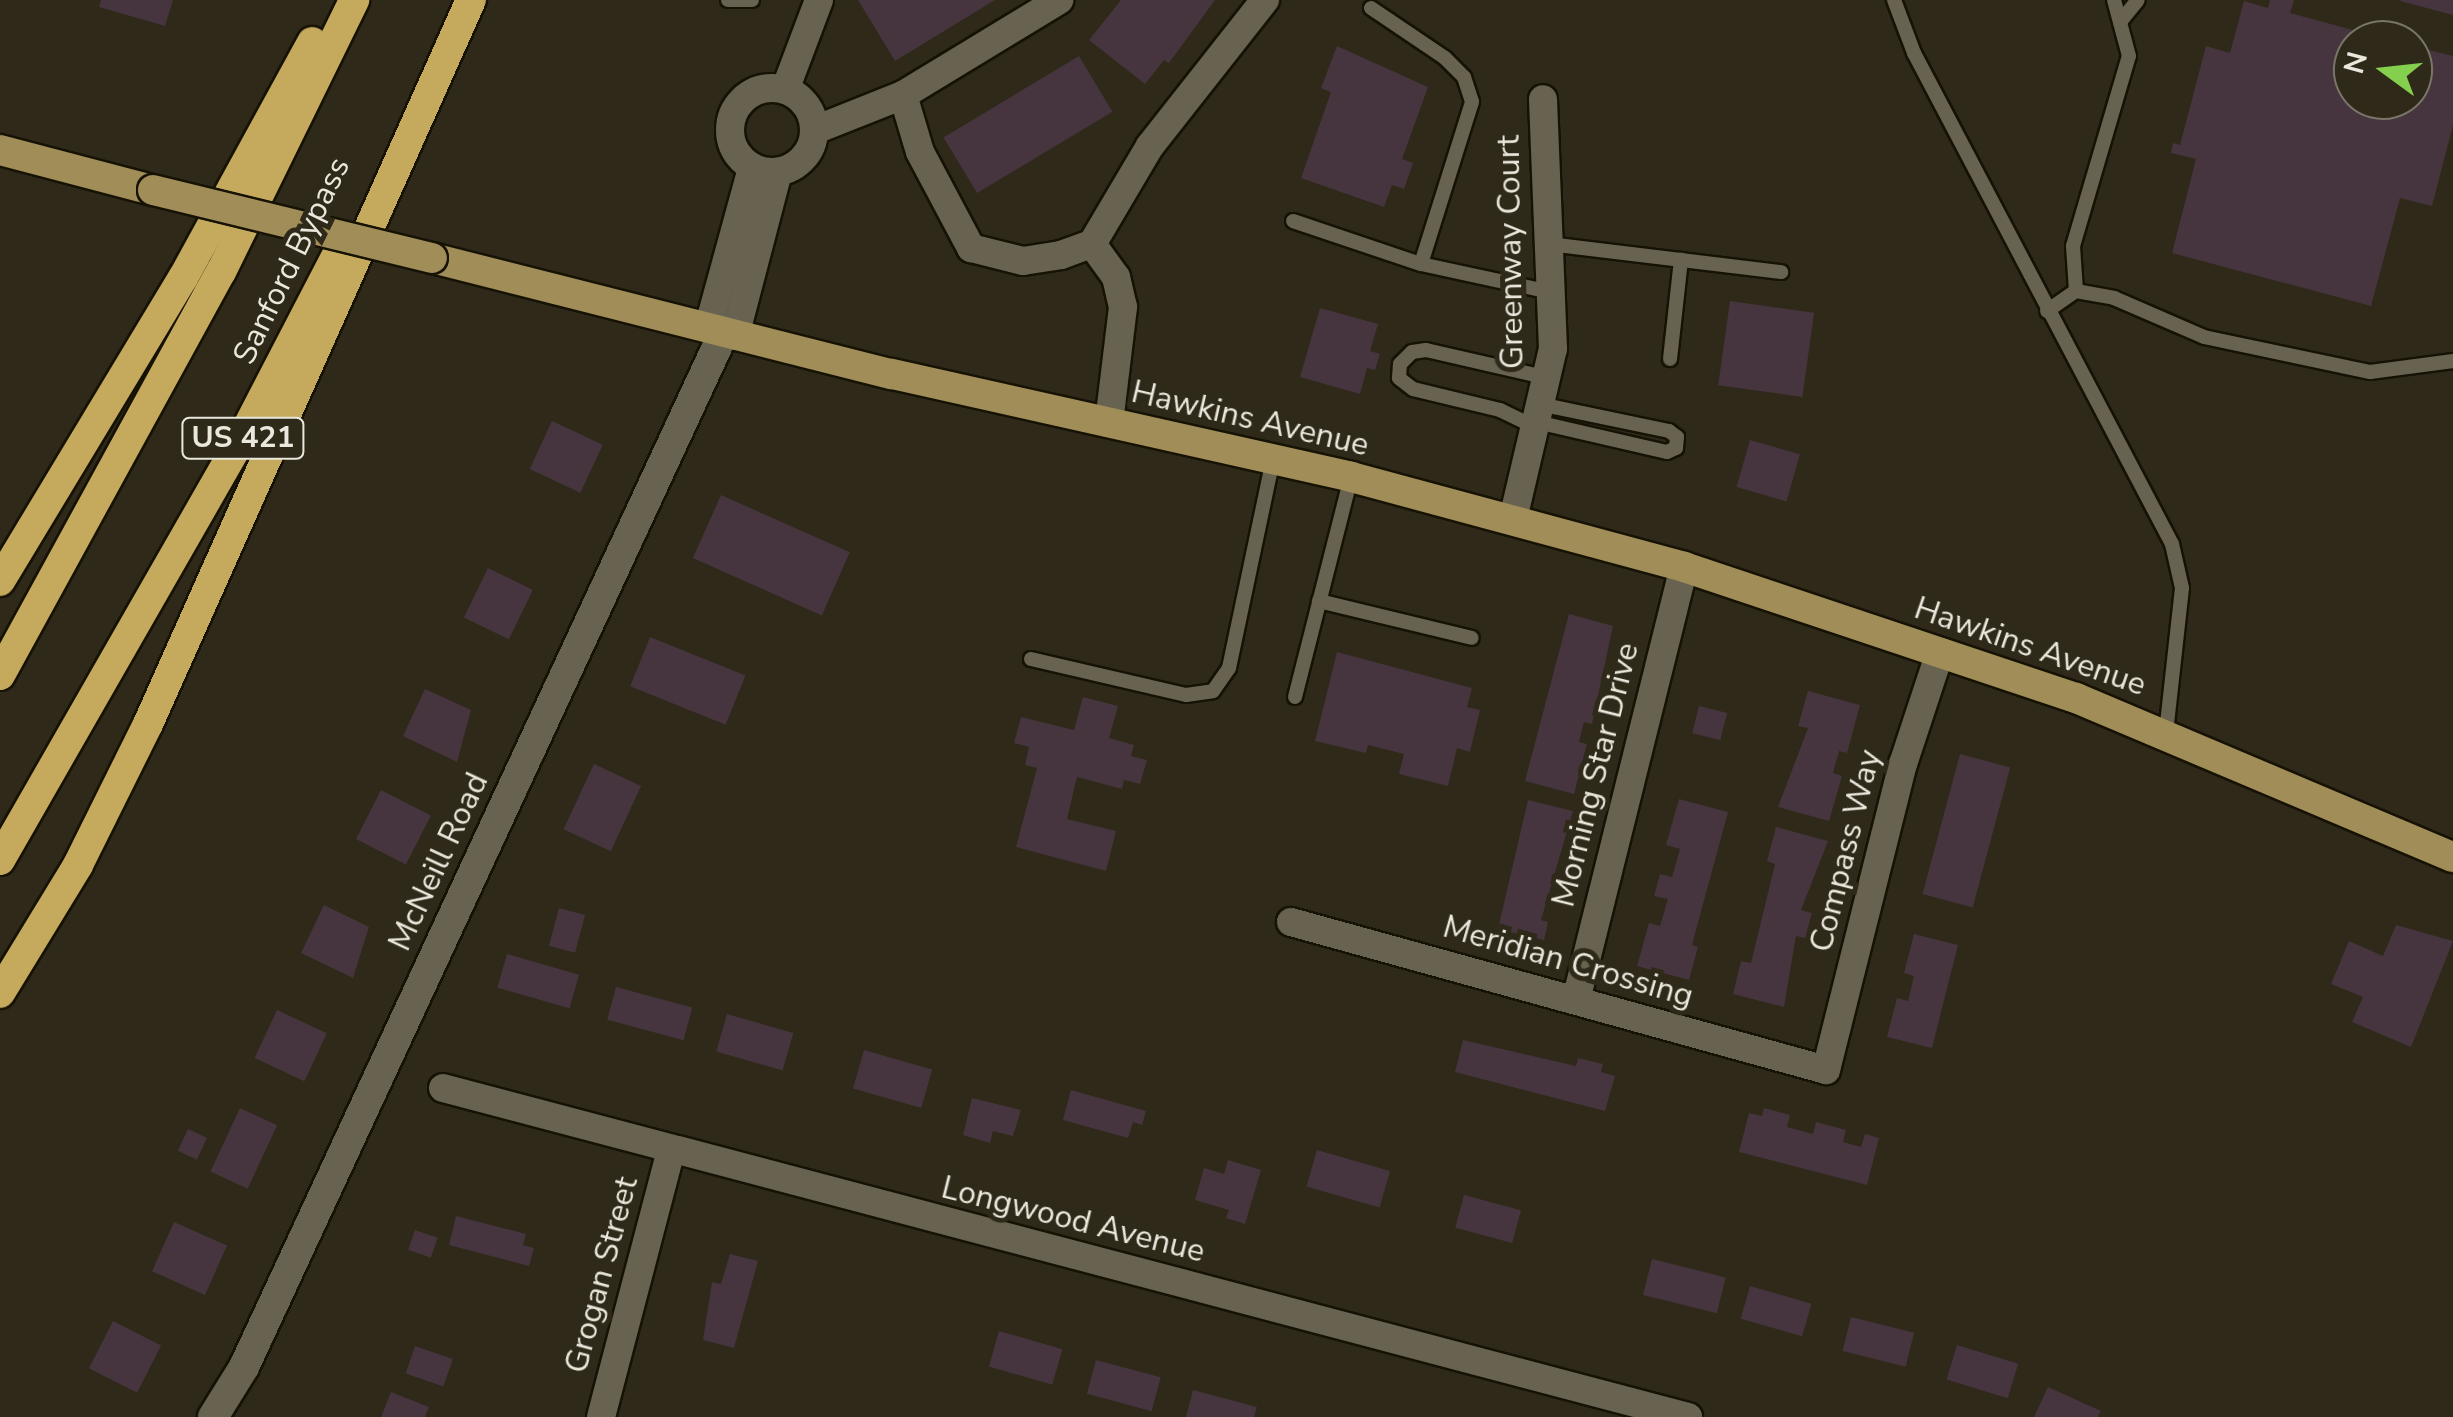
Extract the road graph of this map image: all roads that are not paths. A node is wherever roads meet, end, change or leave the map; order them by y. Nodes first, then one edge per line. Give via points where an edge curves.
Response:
1 (335, 0) edge
2 (354, 0) edge
3 (457, 0) edge
4 (471, 0) edge
5 (728, 0) edge
6 (752, 0) edge
7 (819, 0) edge
8 (1058, 0) edge
9 (1265, 0) edge
10 (1894, 0) edge
11 (2114, 0) edge
12 (2138, 0) edge
13 (1370, 8) dead end
14 (2120, 22) junction
15 (785, 90) junction
16 (904, 95) junction
17 (1543, 99) dead end
18 (815, 130) junction
19 (0, 150) edge
20 (765, 170) junction
21 (1293, 221) dead end
22 (1092, 244) junction
23 (1549, 244) junction
24 (1680, 260) junction
25 (1421, 264) junction
26 (1781, 272) dead end
27 (2076, 291) junction
28 (1551, 292) junction
29 (2047, 311) junction
30 (722, 333) junction
31 (1670, 358) dead end
32 (2453, 361) edge
33 (1544, 409) junction
34 (1109, 422) junction
35 (1274, 459) junction
36 (1351, 477) junction
37 (1514, 519) junction
38 (1684, 566) junction
39 (0, 581) edge
40 (1319, 601) junction
41 (1472, 638) dead end
42 (1940, 652) junction
43 (1031, 658) dead end
44 (0, 675) edge
45 (1295, 698) dead end
46 (2166, 732) junction
47 (2453, 857) edge
48 (0, 860) edge
49 (1291, 922) dead end
50 (0, 993) edge
51 (1576, 1000) junction
52 (1826, 1070) joint
53 (443, 1088) dead end
54 (671, 1151) junction
55 (213, 1417) edge
56 (601, 1417) edge
57 (1688, 1417) edge

1 - 39 highway via 183,278
2 - 44 highway, Sanford Bypass / US 421 via 221,272
3 - 48 highway, Sanford Bypass / US 421 via 242,438
4 - 50 highway via 148,724 78,865
5 - 6 lane
7 - 15 street
8 - 16 street
9 - 22 street via 1150,146
10 - 29 lane via 1914,54
11 - 14 lane
12 - 14 lane
13 - 25 lane via 1445,58 1464,77 1472,102
14 - 27 lane via 2129,56 2074,246
15 - 18 street via 804,102
15 - 20 street via 754,92 735,110 734,148
16 - 18 street
16 - 22 street via 927,167 971,248 1023,261
17 - 23 street, Greenway Court
18 - 20 street via 806,157
19 - 30 main road, Hawkins Avenue, bridge
20 - 30 street
21 - 25 lane
22 - 34 street via 1116,277 1123,306
23 - 24 lane
23 - 28 street, Greenway Court
24 - 26 lane
24 - 31 lane
25 - 28 lane
27 - 29 lane
27 - 32 lane via 2114,298 2204,337 2308,361 2370,372
28 - 33 street, Greenway Court
29 - 46 lane via 2172,544 2182,588
30 - 34 main road, Hawkins Avenue
30 - 55 street, McNeill Road via 244,1367
33 - 33 lane via 1669,431 1677,437 1676,448 1667,452
33 - 33 lane via 1426,350 1400,364 1399,378 1414,389 1500,410
33 - 37 street, Greenway Court
34 - 35 main road, Hawkins Avenue
35 - 36 main road, Hawkins Avenue
35 - 43 lane via 1230,668 1213,691 1186,694
36 - 37 main road, Hawkins Avenue
36 - 40 lane
37 - 38 main road, Hawkins Avenue
38 - 42 main road, Hawkins Avenue
38 - 51 street, Morning Star Drive
40 - 41 lane
40 - 45 lane
42 - 46 main road, Hawkins Avenue
42 - 52 street, Compass Way via 1903,764
46 - 47 main road, Hawkins Avenue
49 - 51 street, Meridian Crossing
51 - 52 street, Meridian Crossing
53 - 54 street, Longwood Avenue
54 - 56 street, Grogan Street
54 - 57 street, Longwood Avenue

